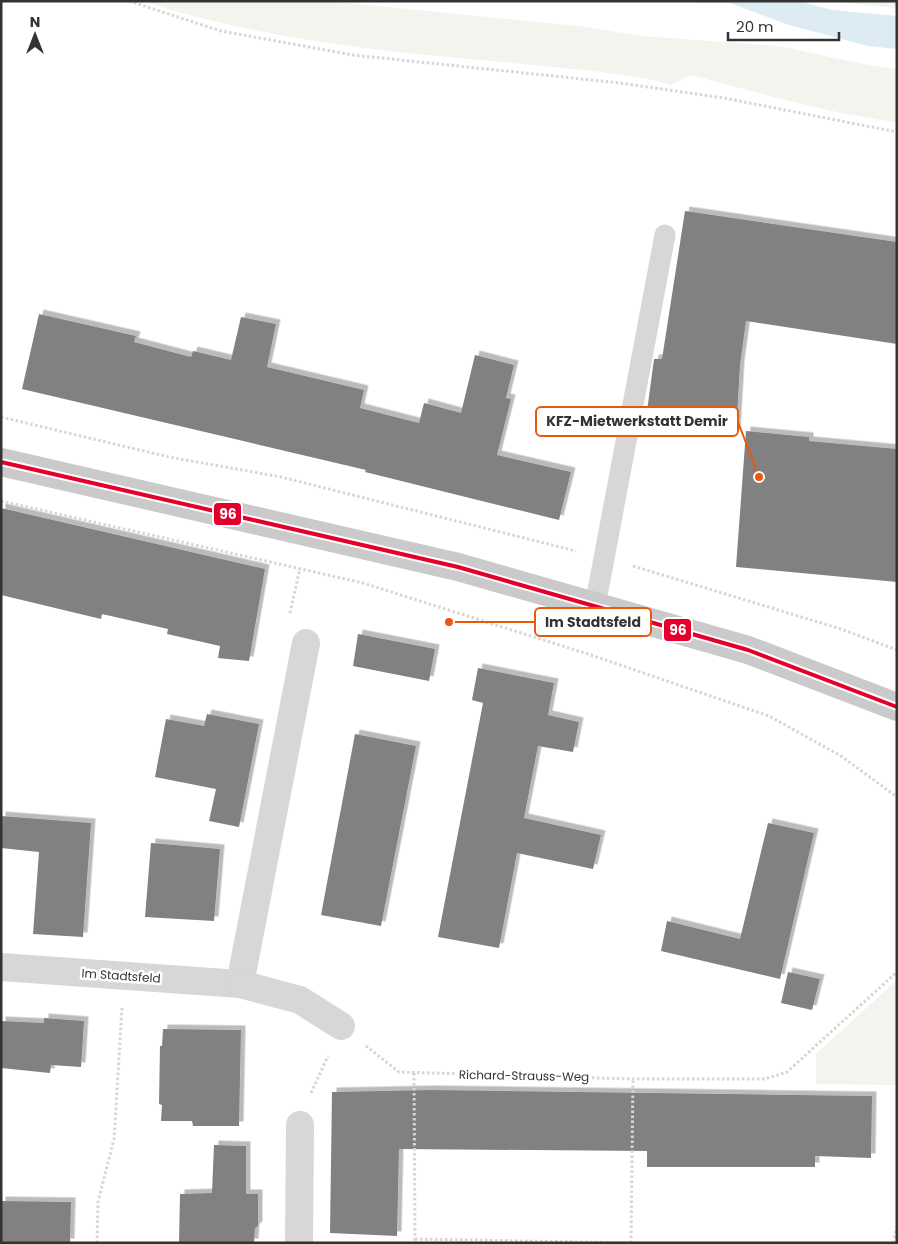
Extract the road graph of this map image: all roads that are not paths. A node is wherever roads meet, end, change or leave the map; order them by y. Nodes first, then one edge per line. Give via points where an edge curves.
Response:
1 (665, 235) dead end
2 (1, 462) edge
3 (595, 606) junction
4 (306, 643) road end
5 (897, 707) edge
6 (1, 967) edge
7 (240, 984) junction
8 (341, 1026) road end
9 (300, 1125) road end
10 (299, 1243) edge

1 - 3 lane
2 - 3 main road via 400,552
3 - 5 main road via 748,650
4 - 7 street
6 - 7 street, Im Stadtsfeld
7 - 8 street, Im Stadtsfeld via 300,1000
9 - 10 street

